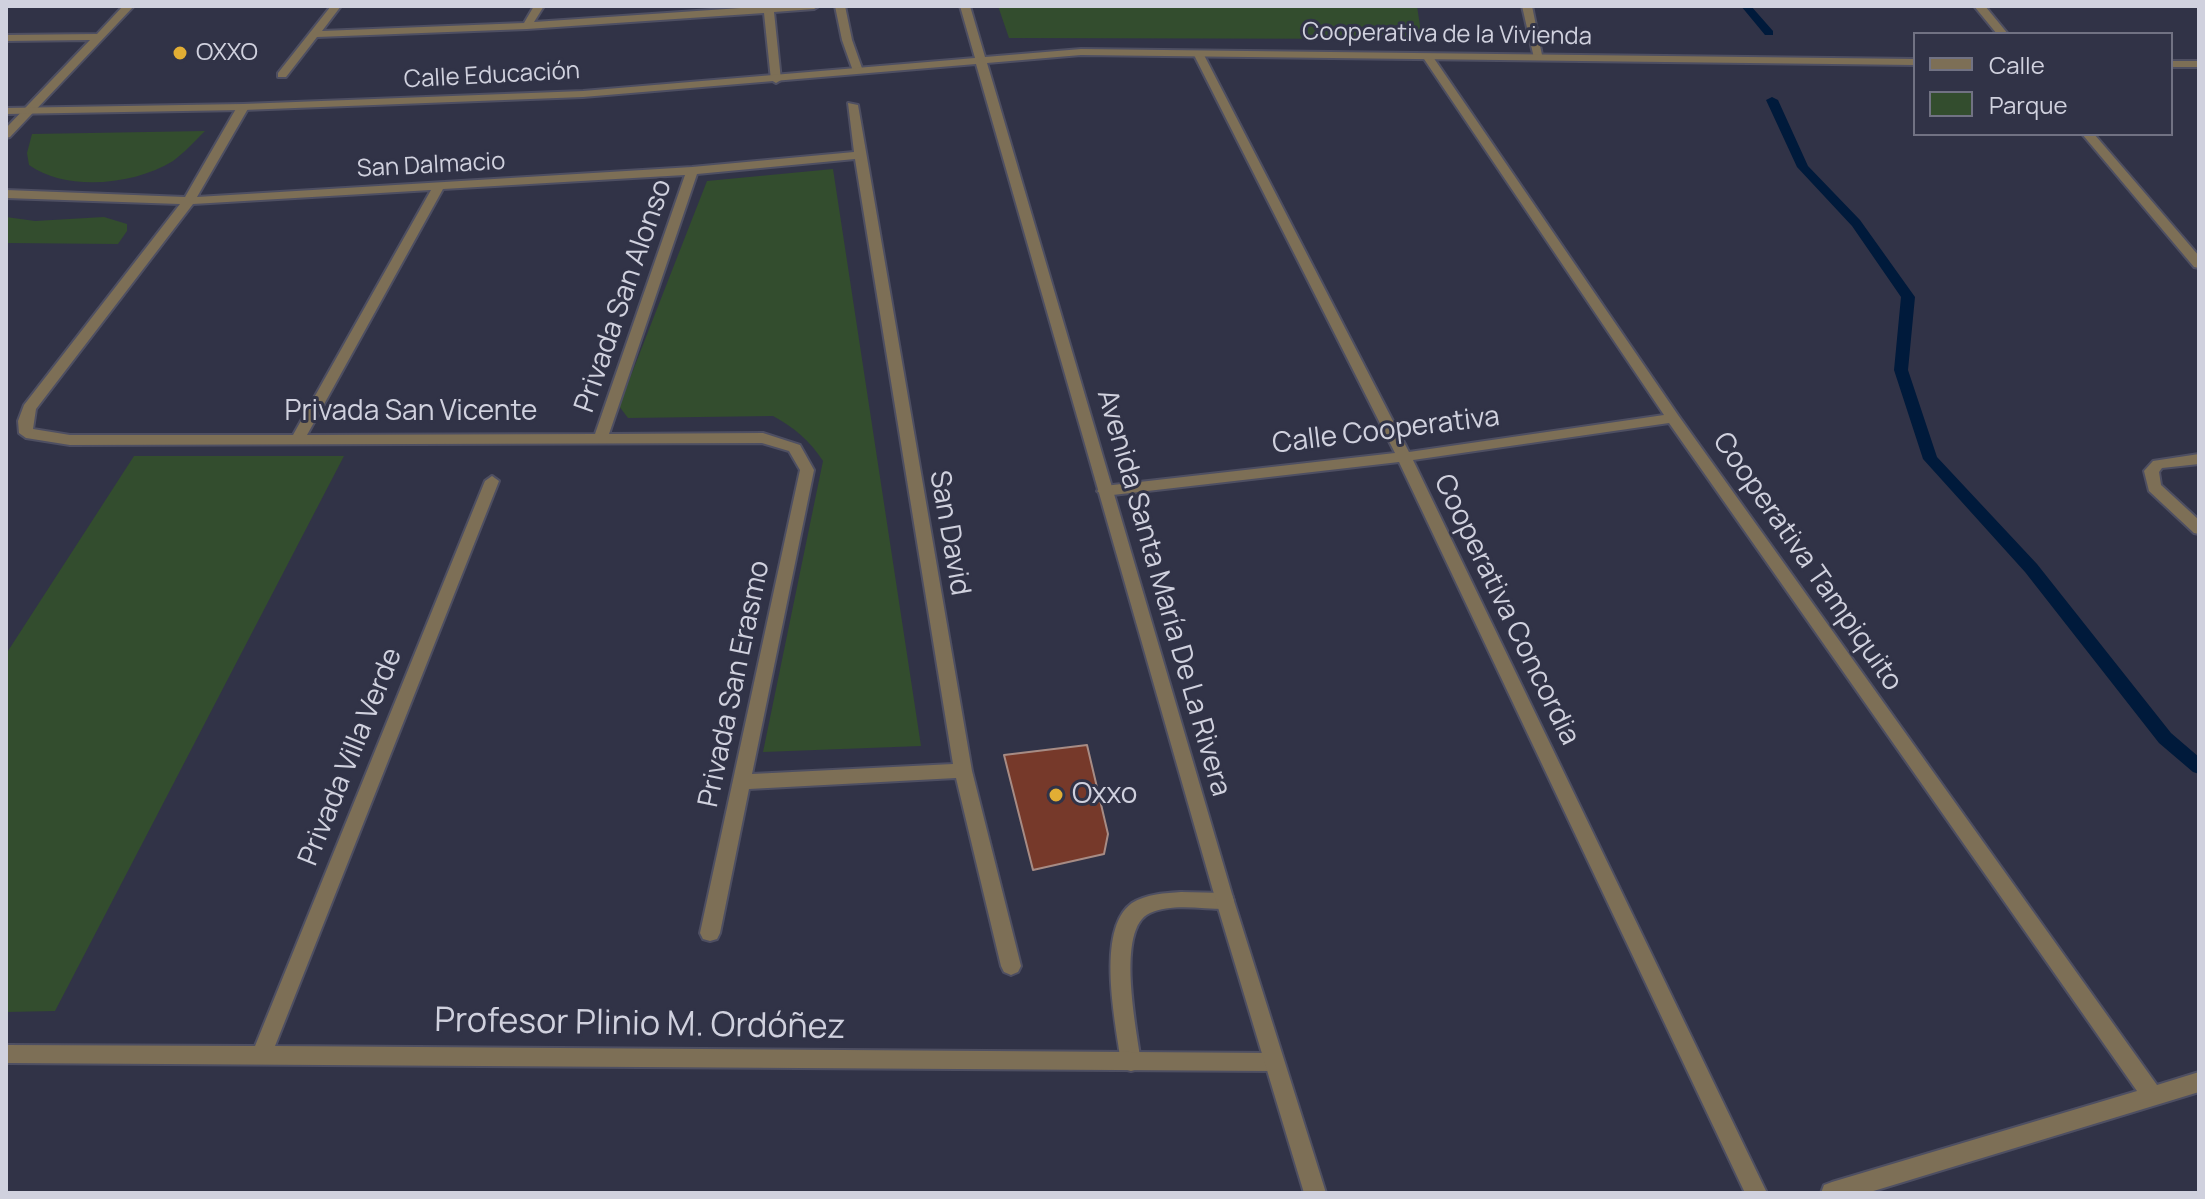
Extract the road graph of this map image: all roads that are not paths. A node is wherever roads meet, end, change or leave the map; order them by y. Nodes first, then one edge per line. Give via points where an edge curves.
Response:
1 (129, 6) edge
2 (336, 6) edge
3 (539, 6) edge
4 (814, 6) edge
5 (840, 6) edge
6 (965, 6) edge
7 (1527, 6) edge
8 (1979, 6) edge
9 (769, 10) junction
10 (527, 26) junction
11 (2001, 32) edge
12 (314, 34) junction
13 (99, 37) junction
14 (6, 38) edge
15 (1199, 55) junction
16 (1427, 56) junction
17 (1539, 58) junction
18 (979, 59) junction
19 (1913, 62) edge
20 (2173, 64) edge
21 (2199, 64) edge
22 (858, 71) junction
23 (282, 75) dead end
24 (776, 80) junction
25 (852, 105) dead end
26 (243, 107) junction
27 (6, 111) edge
28 (26, 112) junction
29 (6, 135) edge
30 (2090, 136) edge
31 (859, 155) junction
32 (692, 171) junction
33 (438, 188) junction
34 (6, 194) edge
35 (189, 201) junction
36 (2199, 264) edge
37 (1673, 418) junction
38 (601, 437) junction
39 (298, 438) junction
40 (795, 448) joint
41 (1404, 457) junction
42 (2199, 459) edge
43 (492, 481) dead end
44 (1104, 491) junction
45 (2199, 529) edge
46 (963, 771) junction
47 (740, 782) junction
48 (1225, 901) junction
49 (710, 933) dead end
50 (1011, 966) dead end
51 (262, 1053) junction
52 (6, 1054) edge
53 (1131, 1062) junction
54 (1273, 1062) junction
55 (2199, 1082) edge
56 (2151, 1094) junction
57 (1315, 1193) edge
58 (1756, 1193) edge
59 (1832, 1193) edge

1 - 13 street
2 - 12 street
3 - 10 street
4 - 9 street
5 - 22 street
6 - 18 street, Avenida Santa María De La Rivera
7 - 17 street
8 - 11 street
9 - 10 street
9 - 24 street
10 - 12 street
12 - 23 street
13 - 14 street
13 - 28 street
15 - 16 street, Cooperativa de la Vivienda
15 - 18 street, Cooperativa de la Vivienda via 1081,52
15 - 41 street, Cooperativa Concordia
16 - 17 street, Cooperativa de la Vivienda
16 - 37 street, Cooperativa Tampiquito
17 - 19 street, Cooperativa de la Vivienda
18 - 22 street, Calle Educación
18 - 44 street, Avenida Santa María De La Rivera
20 - 21 street
22 - 24 street, Calle Educación
24 - 26 street, Calle Educación
25 - 31 street, San David
26 - 28 street, Calle Educación
26 - 35 street
27 - 28 street, Calle Educación
28 - 29 street
30 - 36 street
31 - 32 street, San Dalmacio
31 - 46 street, San David
32 - 33 street, San Dalmacio
32 - 38 street, Privada San Alonso
33 - 35 street, San Dalmacio
33 - 39 street
34 - 35 street, San Dalmacio
35 - 39 street, Privada San Vicente via 29,408 26,433 70,440
37 - 41 street, Calle Cooperativa
37 - 56 street, Cooperativa Tampiquito
38 - 39 street, Privada San Vicente
38 - 40 street, Privada San Vicente via 763,438
40 - 47 street, Privada San Erasmo via 807,470
41 - 44 street, Calle Cooperativa
41 - 58 street, Cooperativa Concordia
42 - 45 street via 2158,464 2151,471 2154,487
43 - 51 street, Privada Villa Verde
44 - 48 street, Avenida Santa María De La Rivera
46 - 47 street
46 - 50 street, San David
47 - 49 street, Privada San Erasmo
48 - 53 street via 1166,901 1139,909 1127,920 1120,942
48 - 54 street, Avenida Santa María De La Rivera
51 - 52 street, Profesor Plinio M. Ordóñez
51 - 53 street, Profesor Plinio M. Ordóñez
53 - 54 street, Profesor Plinio M. Ordóñez
54 - 57 street, Avenida Santa María De La Rivera
55 - 56 street
56 - 59 street

